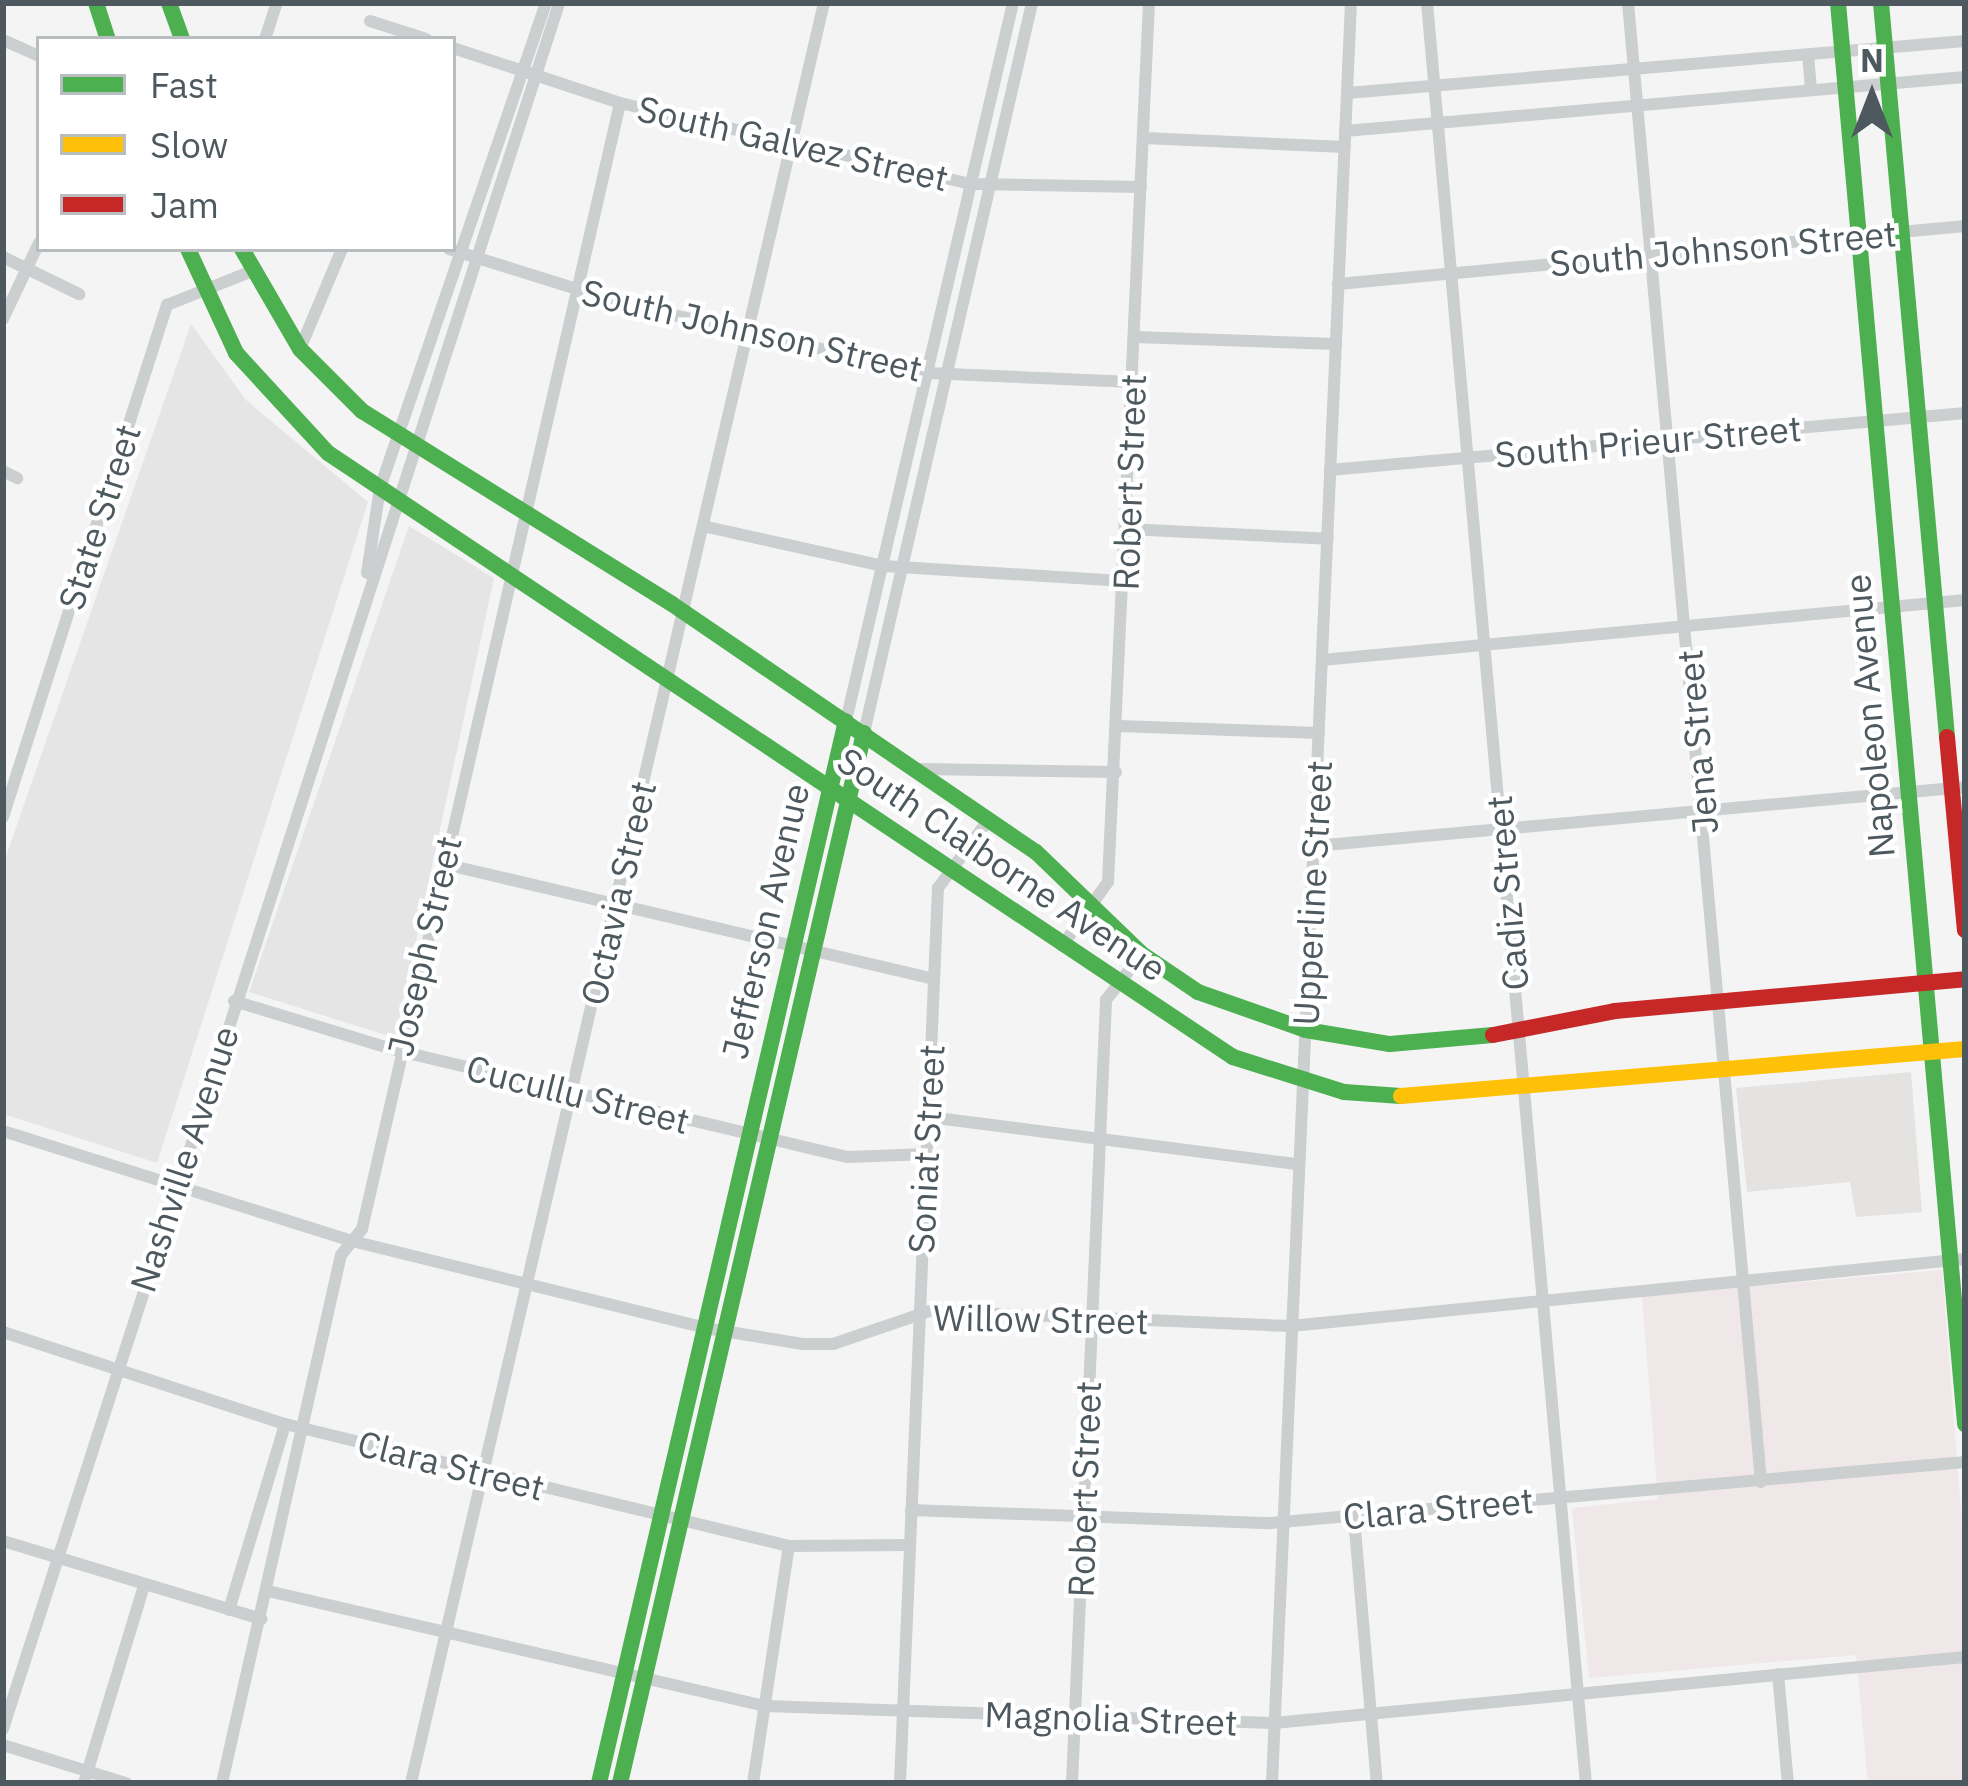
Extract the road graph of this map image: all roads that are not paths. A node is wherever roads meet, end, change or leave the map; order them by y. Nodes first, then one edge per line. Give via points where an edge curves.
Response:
1 (96, 3) edge
2 (169, 3) edge
3 (277, 3) edge
4 (546, 3) edge
5 (560, 3) edge
6 (824, 3) edge
7 (1013, 3) edge
8 (1032, 3) edge
9 (1149, 3) edge
10 (1351, 3) edge
11 (1427, 3) edge
12 (1628, 3) edge
13 (1838, 3) edge
14 (1881, 3) edge
15 (370, 21) dead end
16 (107, 36) edge
17 (181, 36) edge
18 (266, 36) edge
19 (417, 36) edge
20 (3, 40) edge
21 (1965, 41) edge
22 (456, 49) edge
23 (1885, 49) junction
24 (1842, 52) junction
25 (36, 55) edge
26 (1808, 55) junction
27 (1634, 70) junction
28 (530, 72) junction
29 (1965, 76) edge
30 (1888, 84) junction
31 (1846, 87) junction
32 (1435, 90) junction
33 (1811, 90) junction
34 (1347, 94) junction
35 (620, 104) junction
36 (1637, 105) junction
37 (1437, 125) junction
38 (1345, 131) junction
39 (1144, 138) junction
40 (792, 143) junction
41 (1345, 147) junction
42 (992, 182) junction
43 (971, 184) junction
44 (1142, 187) junction
45 (1965, 226) edge
46 (1902, 232) junction
47 (1859, 236) junction
48 (36, 249) edge
49 (456, 251) edge
50 (189, 252) edge
51 (243, 252) edge
52 (341, 252) edge
53 (456, 252) edge
54 (1650, 255) junction
55 (3, 257) edge
56 (480, 259) junction
57 (27, 268) junction
58 (252, 271) junction
59 (1450, 274) junction
60 (1339, 284) junction
61 (202, 286) junction
62 (573, 290) junction
63 (80, 294) dead end
64 (3, 319) edge
65 (747, 332) junction
66 (1135, 337) junction
67 (1336, 344) junction
68 (300, 349) junction
69 (927, 373) junction
70 (947, 373) junction
71 (1133, 382) junction
72 (1965, 413) edge
73 (1918, 417) junction
74 (1876, 421) junction
75 (398, 433) junction
76 (1669, 440) junction
77 (422, 447) junction
78 (1466, 457) junction
79 (1330, 470) junction
80 (3, 471) edge
81 (17, 478) dead end
82 (380, 488) junction
83 (403, 506) junction
84 (525, 508) junction
85 (703, 526) junction
86 (1127, 530) junction
87 (1328, 539) junction
88 (884, 566) junction
89 (902, 567) junction
90 (510, 575) junction
91 (1125, 581) junction
92 (364, 588) junction
93 (1965, 600) edge
94 (1935, 602) junction
95 (1892, 606) junction
96 (683, 611) junction
97 (1687, 624) junction
98 (1484, 645) junction
99 (1322, 660) junction
100 (669, 679) junction
101 (846, 721) junction
102 (1118, 726) junction
103 (1319, 733) junction
104 (864, 734) junction
105 (916, 769) junction
106 (1116, 772) junction
107 (830, 787) junction
108 (1958, 788) edge
109 (1909, 792) junction
110 (849, 801) junction
111 (1703, 811) junction
112 (3, 817) edge
113 (989, 819) junction
114 (1501, 829) junction
115 (1315, 846) junction
116 (444, 864) junction
117 (951, 870) junction
118 (615, 904) junction
119 (1091, 905) junction
120 (1965, 930) edge
121 (793, 946) junction
122 (1061, 946) junction
123 (814, 951) junction
124 (1142, 954) junction
125 (934, 979) junction
126 (1965, 979) edge
127 (1116, 982) junction
128 (1926, 983) junction
129 (234, 1001) junction
130 (1718, 1001) junction
131 (1520, 1029) junction
132 (1306, 1030) junction
133 (1965, 1049) edge
134 (399, 1051) junction
135 (1932, 1052) junction
136 (1725, 1070) junction
137 (1303, 1083) junction
138 (1524, 1090) junction
139 (571, 1094) junction
140 (928, 1117) junction
141 (3, 1131) edge
142 (1099, 1134) junction
143 (749, 1135) junction
144 (769, 1139) junction
145 (927, 1154) junction
146 (1298, 1164) junction
147 (176, 1186) junction
148 (352, 1241) junction
149 (1958, 1259) edge
150 (1741, 1277) junction
151 (526, 1285) junction
152 (1542, 1298) junction
153 (919, 1316) junction
154 (1090, 1318) junction
155 (1292, 1326) junction
156 (714, 1330) junction
157 (3, 1332) edge
158 (117, 1370) junction
159 (285, 1424) junction
160 (1965, 1424) edge
161 (303, 1429) junction
162 (1965, 1462) edge
163 (484, 1473) junction
164 (1761, 1482) junction
165 (1561, 1497) junction
166 (911, 1510) junction
167 (671, 1517) junction
168 (1354, 1517) junction
169 (1083, 1518) junction
170 (1283, 1522) junction
171 (3, 1540) edge
172 (909, 1545) junction
173 (789, 1546) junction
174 (58, 1558) junction
175 (144, 1586) junction
176 (268, 1592) junction
177 (229, 1610) junction
178 (261, 1618) junction
179 (446, 1633) junction
180 (1965, 1657) edge
181 (624, 1674) junction
182 (1778, 1674) junction
183 (645, 1679) junction
184 (1579, 1694) junction
185 (765, 1706) junction
186 (903, 1711) junction
187 (1372, 1715) junction
188 (1075, 1717) junction
189 (1274, 1724) junction
190 (3, 1729) edge
191 (3, 1745) edge
192 (86, 1777) edge
193 (126, 1783) edge
194 (222, 1783) edge
195 (411, 1783) edge
196 (598, 1783) edge
197 (620, 1783) edge
198 (753, 1783) edge
199 (900, 1783) edge
200 (1072, 1783) edge
201 (1271, 1783) edge
202 (1377, 1783) edge
203 (1586, 1783) edge
204 (1788, 1783) edge

1 - 16 main road
2 - 17 main road
3 - 18 street
4 - 28 street, Nashville Avenue
5 - 28 street, Nashville Avenue
6 - 40 street, Octavia Street
7 - 43 street, Jefferson Avenue
8 - 42 street, Jefferson Avenue
9 - 39 street, Robert Street
10 - 34 street, Upperline Street
11 - 32 street, Cadiz Street
12 - 27 street, Jena Street
13 - 24 main road, Napoleon Avenue
14 - 23 main road, Napoleon Avenue
15 - 19 street
20 - 25 street
21 - 23 street
22 - 28 street, South Galvez Street
23 - 24 street
23 - 30 main road, Napoleon Avenue
24 - 26 street
24 - 31 main road, Napoleon Avenue
26 - 27 street
26 - 33 street
27 - 32 street
27 - 36 street, Jena Street
28 - 35 street, South Galvez Street
28 - 49 street, Nashville Avenue
28 - 56 street, Nashville Avenue
29 - 30 street
30 - 31 street
30 - 46 main road, Napoleon Avenue
31 - 33 street
31 - 47 main road, Napoleon Avenue
32 - 34 street
32 - 37 street, Cadiz Street
33 - 36 street
34 - 38 street, Upperline Street
35 - 40 street, South Galvez Street
35 - 62 street, Joseph Street
36 - 37 street
36 - 54 street, Jena Street
37 - 38 street
37 - 59 street, Cadiz Street
38 - 41 street, Upperline Street
39 - 41 street
39 - 44 street, Robert Street
40 - 43 street, South Galvez Street
40 - 65 street, Octavia Street
41 - 60 street, Upperline Street
42 - 43 street, South Galvez Street
42 - 44 street, South Galvez Street
42 - 70 street, Jefferson Avenue
43 - 69 street, Jefferson Avenue
44 - 66 street, Robert Street
45 - 46 street, South Johnson Street
46 - 47 street, South Johnson Street
46 - 73 main road, Napoleon Avenue
47 - 54 street, South Johnson Street
47 - 74 main road, Napoleon Avenue
48 - 57 street
49 - 56 street, South Johnson Street
50 - 61 main road, South Claiborne Avenue
51 - 58 main road, South Claiborne Avenue
52 - 68 street
53 - 75 street, Nashville Avenue
54 - 59 street, South Johnson Street
54 - 76 street, Jena Street
55 - 57 street
56 - 62 street, South Johnson Street
56 - 77 street, Nashville Avenue
57 - 63 street
57 - 64 street
58 - 61 street, State Street
58 - 68 main road, South Claiborne Avenue
59 - 60 street, South Johnson Street
59 - 78 street, Cadiz Street
60 - 67 street, Upperline Street
61 - 82 main road, South Claiborne Avenue via 258,383 328,453
61 - 112 street, State Street via 167,305
62 - 65 street, South Johnson Street
62 - 84 street, Joseph Street
65 - 69 street, South Johnson Street
65 - 85 street, Octavia Street
66 - 67 street
66 - 71 street, Robert Street
67 - 79 street, Upperline Street
68 - 75 main road, South Claiborne Avenue via 362,411
69 - 70 street, South Johnson Street
69 - 88 street, Jefferson Avenue
70 - 71 street, South Johnson Street
70 - 89 street, Jefferson Avenue
71 - 86 street, Robert Street
72 - 73 street, South Prieur Street
73 - 74 street, South Prieur Street
73 - 94 main road, Napoleon Avenue
74 - 76 street, South Prieur Street
74 - 95 main road, Napoleon Avenue
75 - 77 main road, South Claiborne Avenue
75 - 82 street, Nashville Avenue
76 - 78 street, South Prieur Street
76 - 97 street, Jena Street
77 - 83 street, Nashville Avenue
77 - 84 main road, South Claiborne Avenue
78 - 79 street, South Prieur Street
78 - 98 street, Cadiz Street
79 - 87 street, Upperline Street
80 - 81 street
82 - 83 main road, South Claiborne Avenue
82 - 92 street, Nashville Avenue
83 - 90 main road, South Claiborne Avenue
83 - 92 street, Nashville Avenue
84 - 90 street, Joseph Street
84 - 96 main road, South Claiborne Avenue
85 - 88 street
85 - 96 street, Octavia Street
86 - 87 street
86 - 91 street, Robert Street
87 - 99 street, Upperline Street
88 - 89 street
88 - 101 street, Jefferson Avenue
89 - 91 street
89 - 104 street, Jefferson Avenue
90 - 100 main road, South Claiborne Avenue
90 - 116 street, Joseph Street
91 - 102 street, Robert Street
92 - 129 street, Nashville Avenue
93 - 94 street
94 - 95 street
94 - 108 main road, Napoleon Avenue
95 - 97 street
95 - 109 main road, Napoleon Avenue
96 - 100 street, Octavia Street
96 - 101 main road, South Claiborne Avenue
97 - 98 street
97 - 111 street, Jena Street
98 - 99 street
98 - 114 street, Cadiz Street
99 - 103 street, Upperline Street
100 - 107 main road, South Claiborne Avenue
100 - 118 street, Octavia Street
101 - 104 main road, South Claiborne Avenue
101 - 107 main road, Jefferson Avenue
102 - 103 street
102 - 106 street, Robert Street
103 - 115 street, Upperline Street
104 - 105 main road, South Claiborne Avenue
104 - 110 main road, Jefferson Avenue
105 - 106 street
105 - 113 main road, South Claiborne Avenue
106 - 119 street, Robert Street via 1108,882
107 - 110 main road, South Claiborne Avenue
107 - 121 main road, Jefferson Avenue
108 - 109 street
108 - 120 main road, Napoleon Avenue
109 - 111 street
109 - 128 main road, Napoleon Avenue
110 - 117 main road, South Claiborne Avenue
110 - 123 main road, Jefferson Avenue
111 - 114 street
111 - 130 street, Jena Street
113 - 117 street, Soniat Street
113 - 119 main road, South Claiborne Avenue
114 - 115 street
114 - 131 street, Cadiz Street
115 - 132 street, Upperline Street
116 - 118 street
116 - 134 street, Joseph Street
117 - 122 main road, South Claiborne Avenue
117 - 125 street, Soniat Street via 938,888
118 - 121 street
118 - 139 street, Octavia Street
119 - 122 street, Robert Street
119 - 124 main road, South Claiborne Avenue
121 - 123 street
121 - 143 main road, Jefferson Avenue
122 - 127 main road, South Claiborne Avenue
123 - 125 street
123 - 144 main road, Jefferson Avenue
124 - 127 street
124 - 132 main road, South Claiborne Avenue via 1198,992
125 - 140 street, Soniat Street
126 - 128 main road, South Claiborne Avenue
127 - 137 main road, South Claiborne Avenue via 1233,1057
127 - 142 street, Robert Street via 1106,1000
128 - 130 main road, South Claiborne Avenue
128 - 135 main road, Napoleon Avenue
129 - 134 street, Cucullu Street
129 - 147 street, Nashville Avenue
130 - 131 main road, South Claiborne Avenue
130 - 136 street, Jena Street
131 - 132 main road, South Claiborne Avenue via 1390,1044
131 - 138 street, Cadiz Street
132 - 137 street, Upperline Street
133 - 135 main road, South Claiborne Avenue
134 - 139 street, Cucullu Street
134 - 148 street, Joseph Street via 362,1229
135 - 136 main road, South Claiborne Avenue
135 - 149 main road, Napoleon Avenue
136 - 138 main road, South Claiborne Avenue
136 - 150 street, Jena Street
137 - 138 main road, South Claiborne Avenue via 1412,1097
137 - 146 street, Upperline Street
138 - 152 street, Cadiz Street
139 - 143 street, Cucullu Street
139 - 151 street, Octavia Street
140 - 142 street
140 - 145 street, Soniat Street
141 - 147 street, Willow Street
142 - 146 street
142 - 154 street, Robert Street
143 - 144 street, Cucullu Street
143 - 156 main road, Jefferson Avenue
144 - 145 street, Cucullu Street via 865,1159
144 - 156 main road, Jefferson Avenue
145 - 153 street, Soniat Street
146 - 155 street, Upperline Street
147 - 148 street, Willow Street
147 - 158 street, Nashville Avenue
148 - 151 street, Willow Street
148 - 161 street, Joseph Street via 340,1255
149 - 150 street, Willow Street
149 - 160 main road, Napoleon Avenue
150 - 152 street, Willow Street
150 - 164 street, Jena Street
151 - 156 street, Willow Street
151 - 163 street, Octavia Street
152 - 155 street, Willow Street
152 - 165 street, Cadiz Street
153 - 154 street, Willow Street
153 - 156 street, Willow Street via 833,1344
153 - 166 street, Soniat Street
154 - 155 street, Willow Street
154 - 169 street, Robert Street
155 - 170 street, Upperline Street
156 - 167 main road, Jefferson Avenue
157 - 158 street, Clara Street
158 - 159 street, Clara Street
158 - 174 street, Nashville Avenue
159 - 161 street, Clara Street
159 - 177 street
161 - 163 street, Clara Street
161 - 176 street, Joseph Street
162 - 164 street, Clara Street
163 - 167 street, Clara Street
163 - 179 street, Octavia Street
164 - 165 street, Clara Street
165 - 168 street, Clara Street
165 - 184 street, Cadiz Street
166 - 169 street, Clara Street
166 - 172 street, Soniat Street
167 - 173 street, Clara Street
167 - 181 main road, Jefferson Avenue
167 - 183 main road, Jefferson Avenue
168 - 170 street, Clara Street
168 - 187 street
169 - 170 street, Clara Street
169 - 188 street, Robert Street
170 - 189 street, Upperline Street
171 - 174 street
172 - 173 street, Clara Street
172 - 186 street, Soniat Street
173 - 185 street
174 - 175 street
174 - 190 street, Nashville Avenue
175 - 177 street
175 - 192 street
176 - 178 street, Joseph Street
176 - 179 street, Magnolia Street
177 - 178 street
178 - 194 street, Joseph Street
179 - 181 street, Magnolia Street
179 - 195 street, Octavia Street
180 - 182 street, Magnolia Street
181 - 183 street, Magnolia Street
181 - 196 main road, Jefferson Avenue
182 - 184 street, Magnolia Street
182 - 204 street
183 - 185 street, Magnolia Street
183 - 197 main road, Jefferson Avenue
184 - 187 street, Magnolia Street
184 - 203 street, Cadiz Street
185 - 186 street, Magnolia Street
185 - 198 street
186 - 188 street, Magnolia Street
186 - 199 street, Soniat Street
187 - 189 street, Magnolia Street
187 - 202 street
188 - 189 street, Magnolia Street
188 - 200 street, Robert Street
189 - 201 street, Upperline Street
191 - 192 street
192 - 193 street

